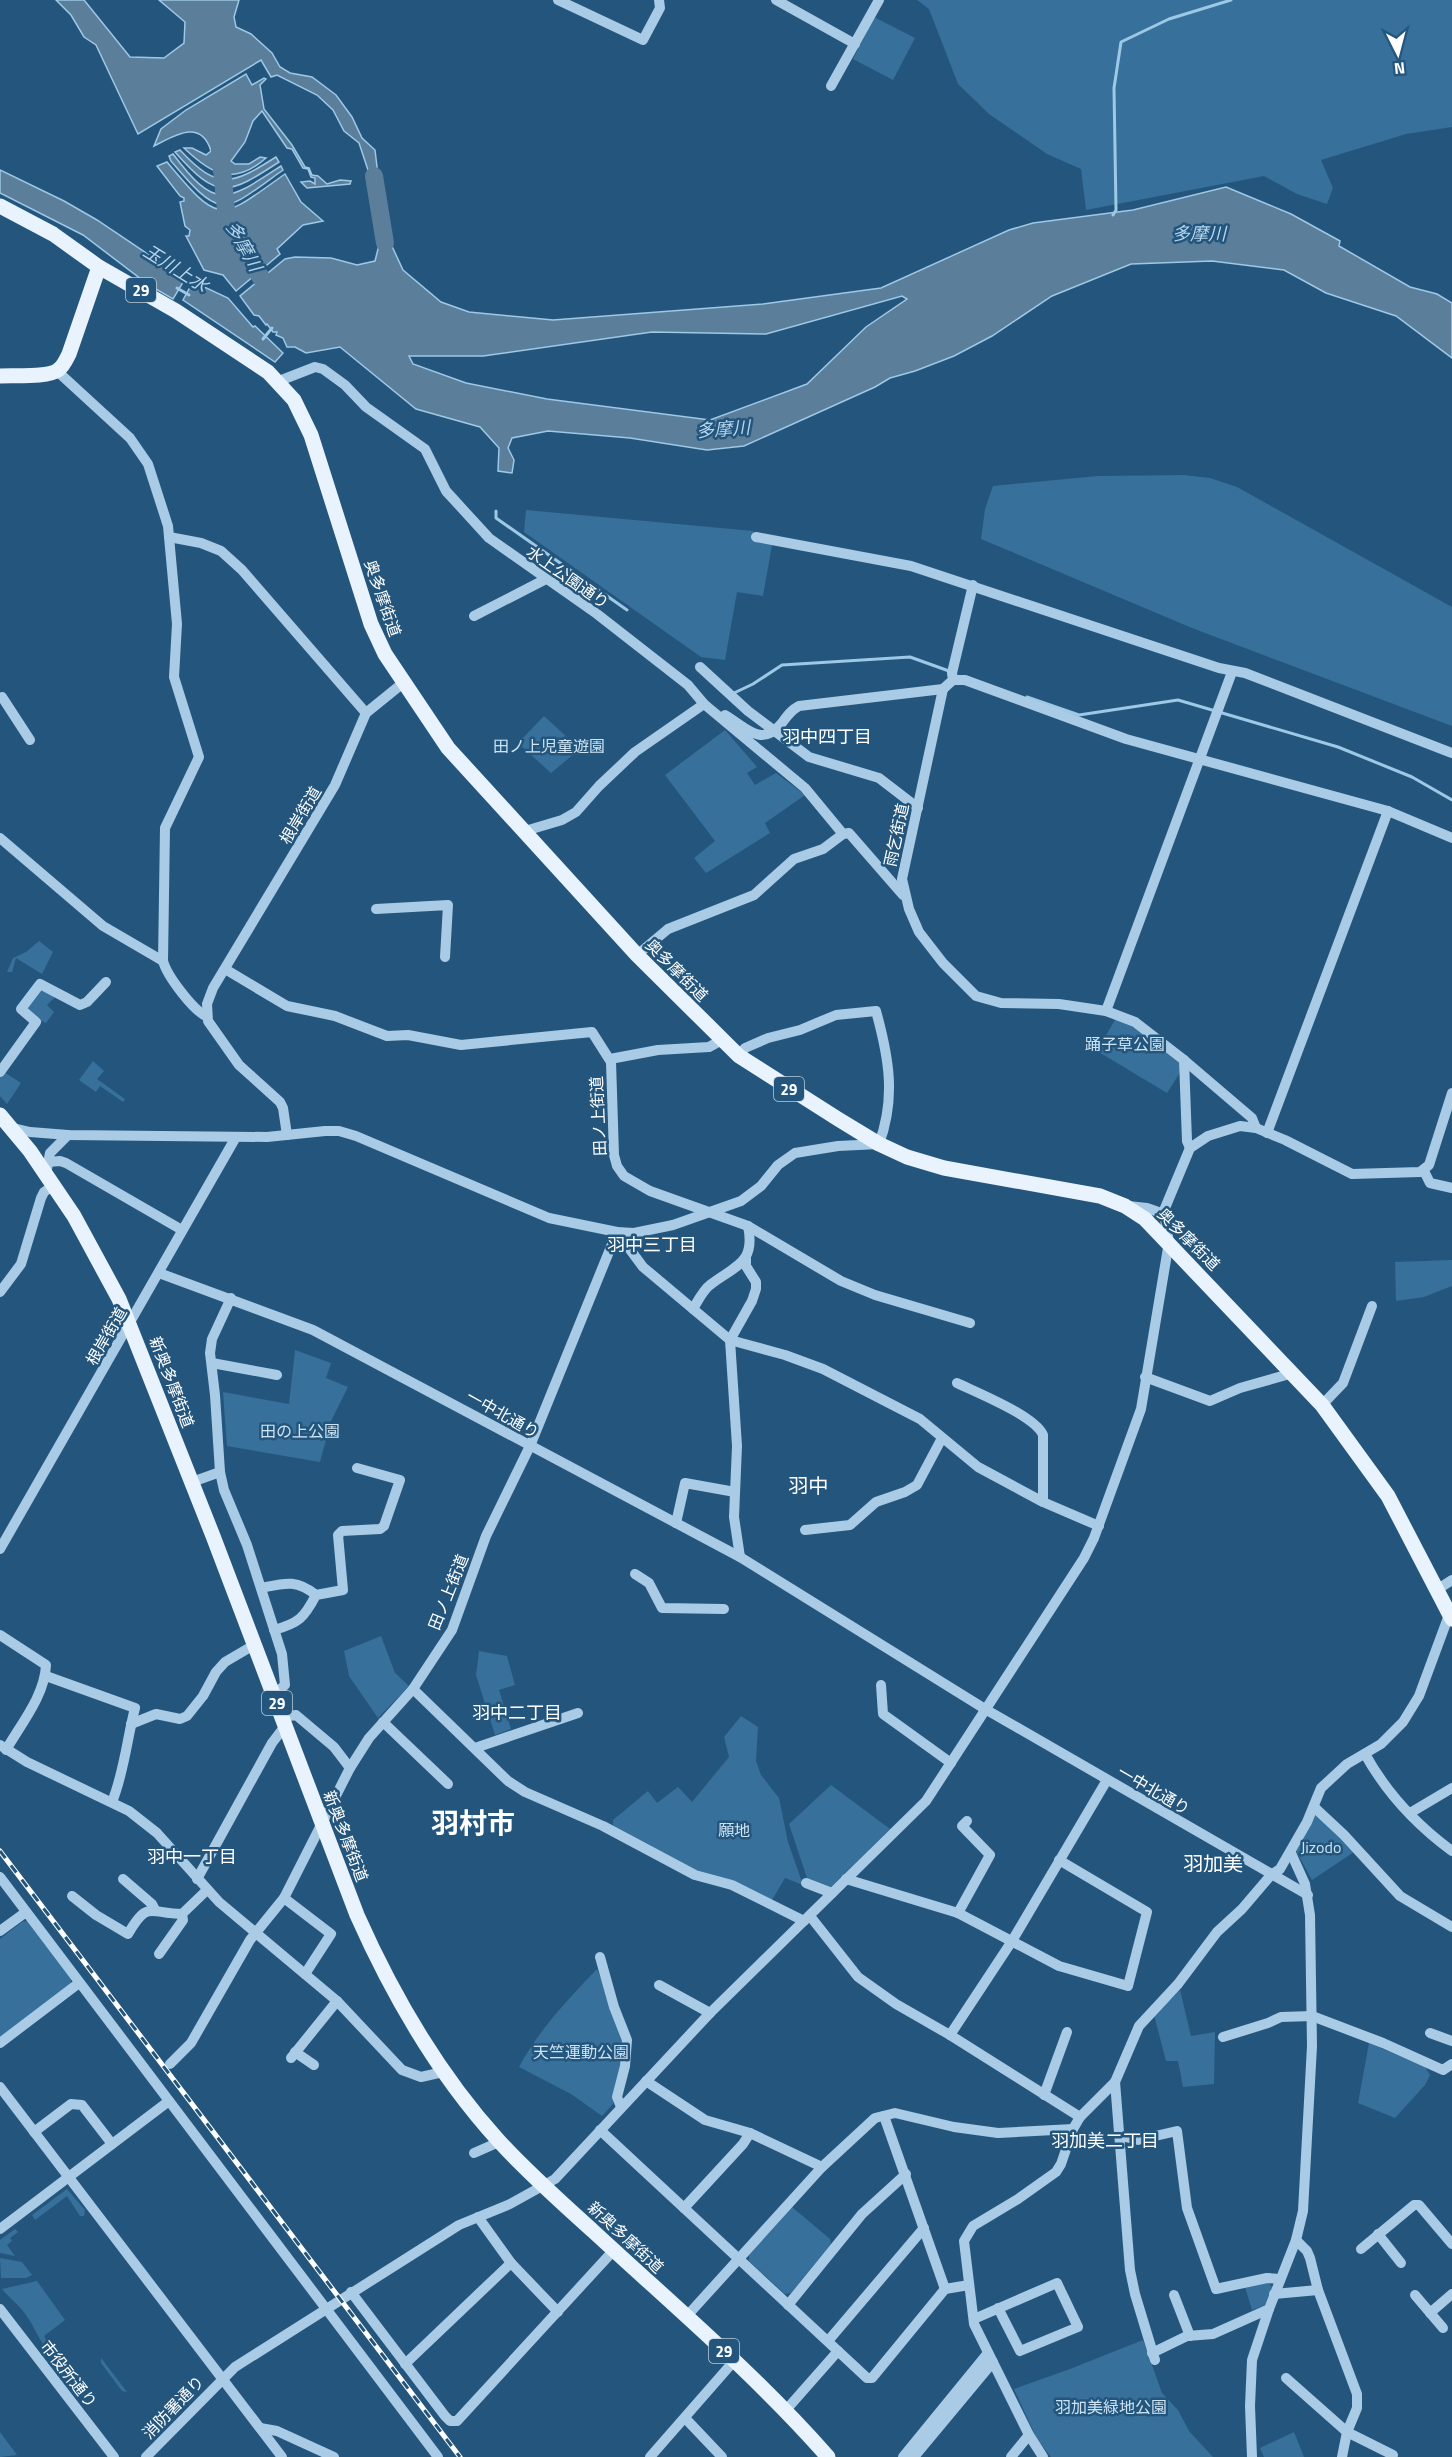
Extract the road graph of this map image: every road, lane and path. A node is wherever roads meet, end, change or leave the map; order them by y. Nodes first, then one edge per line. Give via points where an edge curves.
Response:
1 (558, 0) edge
2 (659, 0) edge
3 (776, 0) edge
4 (879, 0) edge
5 (855, 44) junction
6 (831, 86) dead end
7 (0, 206) edge
8 (99, 267) junction
9 (57, 371) junction
10 (0, 376) edge
11 (279, 381) junction
12 (169, 537) junction
13 (756, 537) dead end
14 (546, 579) junction
15 (973, 585) junction
16 (474, 616) dead end
17 (700, 667) dead end
18 (1232, 672) junction
19 (953, 674) junction
20 (403, 682) junction
21 (943, 689) junction
22 (2, 697) dead end
23 (704, 704) junction
24 (366, 713) junction
25 (775, 732) junction
26 (30, 740) dead end
27 (1452, 753) edge
28 (1200, 758) junction
29 (918, 808) junction
30 (1388, 811) junction
31 (525, 831) junction
32 (843, 834) junction
33 (0, 838) edge
34 (1452, 838) edge
35 (905, 897) junction
36 (376, 909) dead end
37 (637, 955) junction
38 (444, 957) dead end
39 (163, 961) junction
40 (225, 969) junction
41 (106, 982) dead end
42 (1106, 1011) junction
43 (207, 1016) junction
44 (722, 1040) junction
45 (739, 1056) junction
46 (610, 1059) junction
47 (1185, 1060) junction
48 (0, 1072) edge
49 (1452, 1094) edge
50 (1449, 1113) edge
51 (0, 1115) edge
52 (6, 1126) edge
53 (1256, 1128) junction
54 (1267, 1133) junction
55 (68, 1135) junction
56 (287, 1135) junction
57 (236, 1137) junction
58 (879, 1144) junction
59 (1190, 1148) junction
60 (1424, 1171) junction
61 (50, 1174) junction
62 (1452, 1188) edge
63 (1125, 1206) junction
64 (714, 1212) junction
65 (1164, 1214) junction
66 (748, 1226) junction
67 (182, 1230) junction
68 (617, 1232) junction
69 (1169, 1242) junction
70 (746, 1259) junction
71 (159, 1273) junction
72 (0, 1292) edge
73 (231, 1298) junction
74 (1372, 1306) dead end
75 (693, 1309) junction
76 (970, 1323) dead end
77 (130, 1324) junction
78 (730, 1340) junction
79 (212, 1363) junction
80 (1293, 1373) junction
81 (277, 1375) dead end
82 (1145, 1377) junction
83 (957, 1383) dead end
84 (1322, 1404) junction
85 (942, 1438) junction
86 (530, 1446) junction
87 (357, 1468) dead end
88 (220, 1472) junction
89 (192, 1482) junction
90 (735, 1492) junction
91 (1043, 1502) junction
92 (676, 1523) junction
93 (1099, 1526) junction
94 (805, 1530) dead end
95 (0, 1550) edge
96 (740, 1557) junction
97 (635, 1574) dead end
98 (1452, 1580) edge
99 (261, 1588) junction
100 (1438, 1588) junction
101 (316, 1595) junction
102 (724, 1610) dead end
103 (1451, 1617) edge
104 (274, 1630) junction
105 (0, 1635) edge
106 (254, 1645) junction
107 (46, 1676) junction
108 (881, 1685) dead end
109 (414, 1689) junction
110 (273, 1695) junction
111 (985, 1709) junction
112 (578, 1713) dead end
113 (284, 1721) junction
114 (383, 1722) junction
115 (131, 1724) junction
116 (3, 1747) edge
117 (476, 1748) junction
118 (1365, 1754) junction
119 (951, 1763) junction
120 (350, 1768) junction
121 (1107, 1780) junction
122 (448, 1784) dead end
123 (1452, 1788) edge
124 (112, 1802) junction
125 (1314, 1807) junction
126 (1410, 1813) junction
127 (967, 1821) dead end
128 (322, 1824) junction
129 (1452, 1851) edge
130 (1291, 1853) junction
131 (1059, 1860) junction
132 (1271, 1875) junction
133 (0, 1877) edge
134 (123, 1879) dead end
135 (197, 1879) junction
136 (846, 1879) junction
137 (806, 1883) dead end
138 (207, 1890) junction
139 (832, 1893) junction
140 (72, 1896) dead end
141 (1308, 1896) junction
142 (284, 1898) junction
143 (155, 1910) junction
144 (26, 1912) junction
145 (958, 1913) junction
146 (182, 1914) junction
147 (807, 1918) junction
148 (1452, 1927) edge
149 (0, 1931) edge
150 (256, 1933) junction
151 (1012, 1941) junction
152 (159, 1954) dead end
153 (600, 1957) dead end
154 (305, 1974) junction
155 (79, 1983) junction
156 (659, 1984) dead end
157 (337, 2001) junction
158 (710, 2013) junction
159 (1312, 2016) junction
160 (1067, 2032) dead end
161 (1430, 2033) dead end
162 (950, 2035) junction
163 (1223, 2037) dead end
164 (1452, 2041) edge
165 (0, 2043) edge
166 (170, 2064) dead end
167 (1452, 2064) edge
168 (314, 2066) dead end
169 (443, 2072) junction
170 (646, 2081) junction
171 (1115, 2082) junction
172 (0, 2087) edge
173 (1044, 2095) junction
174 (169, 2101) junction
175 (621, 2107) junction
176 (884, 2116) junction
177 (1080, 2117) junction
178 (1073, 2129) junction
179 (600, 2130) junction
180 (34, 2132) junction
181 (750, 2133) junction
182 (1121, 2136) junction
183 (499, 2142) junction
184 (112, 2144) junction
185 (474, 2153) dead end
186 (822, 2167) junction
187 (906, 2174) junction
188 (69, 2177) junction
189 (545, 2187) junction
190 (684, 2208) junction
191 (478, 2217) junction
192 (924, 2228) junction
193 (0, 2229) edge
194 (1378, 2234) junction
195 (1296, 2240) junction
196 (1452, 2244) edge
197 (1361, 2249) dead end
198 (614, 2250) junction
199 (739, 2258) junction
200 (511, 2263) junction
201 (1401, 2263) dead end
202 (1280, 2279) junction
203 (969, 2285) junction
204 (945, 2289) junction
205 (1318, 2290) junction
206 (351, 2292) junction
207 (1274, 2294) junction
208 (1452, 2294) edge
209 (1174, 2295) dead end
210 (1415, 2295) dead end
211 (788, 2305) junction
212 (998, 2308) junction
213 (0, 2309) edge
214 (326, 2309) junction
215 (1269, 2309) junction
216 (558, 2312) junction
217 (1430, 2313) junction
218 (686, 2317) junction
219 (974, 2319) junction
220 (1443, 2328) dead end
221 (1190, 2336) junction
222 (828, 2341) junction
223 (838, 2352) junction
224 (991, 2357) junction
225 (734, 2361) junction
226 (405, 2364) junction
227 (222, 2378) junction
228 (1286, 2378) dead end
229 (786, 2410) junction
230 (685, 2418) junction
231 (260, 2428) junction
232 (932, 2428) junction
233 (1347, 2432) junction
234 (1029, 2435) junction
235 (1393, 2455) dead end
236 (114, 2457) edge
237 (146, 2457) edge
238 (282, 2457) edge
239 (333, 2457) edge
240 (438, 2457) edge
241 (650, 2457) edge
242 (722, 2457) edge
243 (828, 2457) edge
244 (903, 2457) edge
245 (914, 2457) edge
246 (1011, 2457) edge
247 (1043, 2457) edge
248 (1252, 2457) edge
249 (1342, 2457) edge

1 - 2 street via 643,40 660,8
3 - 5 street
4 - 5 street
5 - 6 street
7 - 8 main road, 奥多摩街道 / 29 via 53,234
8 - 9 main road via 69,354
8 - 11 main road, 奥多摩街道 / 29 via 176,311
9 - 10 main road
9 - 12 street via 140,450 162,504
11 - 14 street, 水上公園通り via 315,368 335,377 366,407 425,449 446,491 489,538
11 - 20 main road, 奥多摩街道 / 29 via 306,422 374,631
12 - 24 street via 221,551
12 - 39 street via 177,624 174,677 199,757 165,828
13 - 15 street via 911,566
14 - 16 street
14 - 23 street, 水上公園通り via 613,627
15 - 18 street
15 - 19 street
17 - 25 street
18 - 27 street via 1245,673
18 - 28 street
19 - 21 street
19 - 28 street via 1126,739
20 - 24 street, 根岸街道
20 - 31 main road, 奥多摩街道 / 29 via 447,748
21 - 25 street via 799,706
21 - 29 street, 雨乞街道
22 - 26 street
23 - 25 street via 758,736
23 - 31 street via 635,752 576,812
23 - 32 street, 水上公園通り via 805,788
24 - 40 street, 根岸街道 via 334,785
25 - 29 street via 809,757 879,778
28 - 30 street
28 - 42 street
29 - 35 street, 雨乞街道 via 902,879
30 - 34 street
30 - 54 street
31 - 37 main road, 奥多摩街道 / 29
32 - 35 street, 雨乞街道 via 849,833
32 - 37 street via 823,849 794,859 754,895 668,929
33 - 39 street via 95,920
35 - 42 street via 926,943 976,996 1001,1003 1059,1004
36 - 38 street via 448,905
37 - 44 main road, 奥多摩街道 / 29
39 - 43 street via 199,1013
40 - 43 street, 根岸街道 via 209,997
40 - 46 street, 田ノ上街道 via 287,1006 336,1016 387,1036 408,1035 461,1045 592,1032
41 - 48 street via 80,1005 40,984 21,1008 36,1022
42 - 47 street via 1135,1022
43 - 56 street via 239,1065 280,1102
44 - 45 main road, 奥多摩街道 / 29
44 - 46 street via 709,1047 658,1050
45 - 58 main road, 奥多摩街道 / 29
45 - 58 street via 745,1048 768,1038 836,1015 876,1011 890,1092 888,1118
46 - 64 street, 田ノ上街道 via 612,1133 620,1170 629,1180 650,1191
47 - 53 street via 1252,1118
47 - 59 street via 1186,1141
49 - 50 street
50 - 60 street
51 - 52 main road, 新奥多摩街道 / 29
52 - 55 street
52 - 61 main road, 新奥多摩街道 / 29
53 - 54 street
53 - 59 street via 1222,1130
54 - 60 street via 1352,1174
55 - 57 street
55 - 61 street via 52,1150
56 - 57 street
56 - 68 street via 339,1131 549,1218
57 - 67 street, 根岸街道
58 - 63 main road, 奥多摩街道 / 29 via 944,1168 1100,1196
58 - 64 street via 795,1153 778,1165 753,1194
59 - 65 street
60 - 62 street via 1430,1183
61 - 67 street via 60,1161 66,1163
61 - 72 street via 21,1264
61 - 77 main road, 新奥多摩街道 / 29
63 - 65 street
63 - 69 main road, 奥多摩街道 / 29
64 - 66 street, 田ノ上街道
64 - 68 street via 650,1231
65 - 69 street
66 - 70 street via 750,1246
66 - 76 street, 田ノ上街道 via 842,1281 875,1295
67 - 71 street, 根岸街道
68 - 75 street via 643,1267
68 - 86 street, 田ノ上街道
69 - 80 main road, 奥多摩街道 / 29
69 - 82 street, 消防署通り
70 - 75 street via 708,1286
70 - 78 street via 756,1289
71 - 73 street, 一中北通り
71 - 77 street, 根岸街道
73 - 79 street via 212,1339
73 - 86 street, 一中北通り via 313,1330
74 - 84 street via 1343,1383
75 - 78 street
77 - 89 main road, 新奥多摩街道 / 29
77 - 95 street, 根岸街道
78 - 85 street via 823,1369 920,1419
78 - 90 street via 737,1446
79 - 81 street
79 - 88 street
80 - 82 street via 1210,1401
80 - 84 main road, 奥多摩街道 / 29
82 - 93 street, 消防署通り via 1141,1408
83 - 91 street via 1040,1427
84 - 100 main road, 奥多摩街道 / 29 via 1388,1496
85 - 91 street via 978,1467
85 - 94 street via 917,1485 876,1502 850,1525
86 - 92 street, 一中北通り
86 - 109 street, 田ノ上街道 via 486,1536 452,1630
87 - 101 street via 400,1480 384,1526 342,1530 338,1535 343,1590
88 - 89 street
88 - 99 street
89 - 106 main road, 新奥多摩街道 / 29
90 - 92 street via 684,1483
90 - 96 street
91 - 93 street
92 - 96 street, 一中北通り
93 - 111 street, 消防署通り via 1084,1558
96 - 111 street, 一中北通り
97 - 102 street via 648,1582 662,1608
98 - 100 street
99 - 101 street via 287,1583 303,1585
99 - 104 street
100 - 103 main road, 奥多摩街道 / 29
101 - 104 street via 307,1614 293,1625
103 - 118 street via 1414,1705 1393,1734
104 - 110 street via 282,1654 285,1685
105 - 107 street via 46,1665
106 - 110 main road, 新奥多摩街道 / 29
106 - 115 street via 225,1662 187,1716 180,1719 156,1714
107 - 115 street via 135,1708
107 - 116 street via 35,1701
108 - 119 street via 883,1714
109 - 114 street, 田ノ上街道
109 - 117 street
110 - 113 main road, 新奥多摩街道 / 29
111 - 119 street, 消防署通り
111 - 121 street, 一中北通り
112 - 117 street
113 - 120 street via 296,1715 334,1747
113 - 128 main road, 新奥多摩街道 / 29
113 - 135 street
114 - 120 street, 田ノ上街道
114 - 122 street
115 - 124 street
116 - 124 street
117 - 147 street via 508,1782 525,1792 603,1826 695,1875 732,1885
118 - 125 street via 1324,1784
118 - 126 street
119 - 136 street, 消防署通り via 926,1801
120 - 128 street, 田ノ上街道
121 - 131 street
121 - 132 street, 一中北通り
123 - 126 street
124 - 135 street via 157,1833
125 - 130 street
125 - 148 street via 1400,1896
126 - 129 street
127 - 145 street via 962,1826 990,1855
128 - 142 street, 田ノ上街道
128 - 169 main road, 新奥多摩街道 / 29 via 377,1960
130 - 132 street
130 - 141 street
131 - 151 street
131 - 151 street via 1147,1912 1128,1986 1059,1966
132 - 141 street, 一中北通り
132 - 171 street via 1217,1932 1178,1984 1139,2026
133 - 144 street
134 - 143 street
135 - 138 street
136 - 139 street, 消防署通り
136 - 145 street
137 - 139 street
138 - 146 street
138 - 150 street
139 - 147 street, 消防署通り
140 - 143 street via 128,1934 138,1916
141 - 159 street
142 - 150 street, 田ノ上街道
142 - 154 street via 331,1934
143 - 146 street
144 - 149 street
144 - 155 street
145 - 151 street
146 - 152 street via 183,1920
147 - 158 street, 消防署通り
147 - 162 street via 858,1977
150 - 154 street
150 - 166 street, 田ノ上街道 via 190,2043
151 - 162 street
153 - 175 street via 627,2040 617,2097
154 - 157 street
155 - 165 street
155 - 174 street
156 - 158 street
157 - 168 street via 293,2055
157 - 169 street via 402,2070 421,2077
158 - 170 street, 消防署通り
159 - 163 street via 1281,2017
159 - 167 street via 1443,2070
159 - 195 street via 1303,2211
160 - 173 street
161 - 164 street
162 - 173 street
169 - 183 main road, 新奥多摩街道 / 29
170 - 175 street, 消防署通り
170 - 181 street via 705,2120
171 - 177 street
171 - 182 street
172 - 180 street
173 - 177 street
174 - 184 street
174 - 214 street
175 - 179 street, 消防署通り
176 - 178 street via 895,2113 998,2133
176 - 186 street via 875,2118
176 - 187 street
177 - 178 street
178 - 203 street via 1056,2172 973,2226 964,2241
179 - 189 street, 消防署通り
179 - 190 street
180 - 184 street via 71,2104 82,2105
180 - 188 street
181 - 186 street
181 - 190 street
182 - 202 street via 1138,2139 1177,2131 1187,2208 1216,2289
182 - 221 street via 1130,2270 1153,2357
183 - 185 street
183 - 189 main road, 新奥多摩街道 / 29
184 - 188 street
186 - 199 street
187 - 192 street
187 - 211 street via 862,2214
188 - 193 street
188 - 227 street
189 - 191 street, 消防署通り
189 - 198 main road, 新奥多摩街道 / 29
190 - 199 street
191 - 200 street
191 - 206 street, 消防署通り via 436,2238
192 - 204 street
192 - 222 street
194 - 196 street via 1419,2205
194 - 197 street
194 - 201 street
195 - 202 street
195 - 205 street via 1307,2251
198 - 216 street
198 - 218 main road, 新奥多摩街道 / 29
199 - 211 street
199 - 218 street
200 - 216 street
200 - 226 street
202 - 207 street
203 - 204 street
203 - 219 street
204 - 223 street via 872,2378 867,2378
205 - 207 street
205 - 233 street via 1357,2394 1358,2408
206 - 214 street, 消防署通り
206 - 226 street
207 - 215 street
208 - 217 street
209 - 221 street
210 - 217 street
211 - 222 street
212 - 212 street via 1057,2283 1078,2326 1020,2351
212 - 219 street
213 - 236 street, 市役所通り
214 - 227 street, 消防署通り
214 - 240 street
215 - 221 street via 1213,2334
215 - 248 street via 1252,2360
216 - 226 street via 457,2421 445,2416
217 - 220 street
218 - 225 main road, 新奥多摩街道 / 29
219 - 224 street
222 - 223 street
223 - 229 street
224 - 232 street
224 - 234 street
225 - 229 main road, 新奥多摩街道 / 29
225 - 230 street
227 - 231 street
227 - 237 street, 消防署通り
228 - 233 street
229 - 243 main road, 新奥多摩街道 / 29
230 - 241 street
230 - 242 street
231 - 238 street
231 - 239 street via 277,2431
232 - 244 street
232 - 245 street
233 - 235 street
233 - 249 street
234 - 246 street
234 - 247 street

